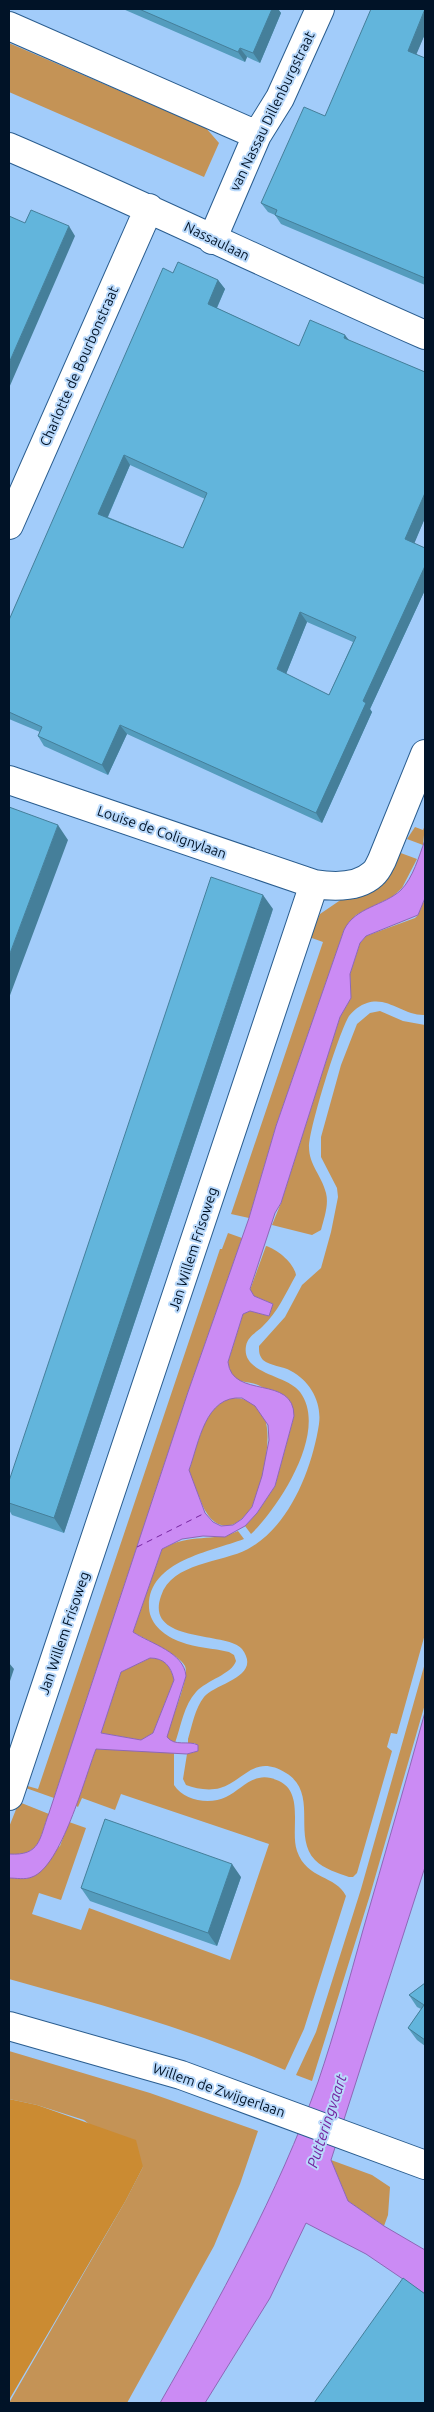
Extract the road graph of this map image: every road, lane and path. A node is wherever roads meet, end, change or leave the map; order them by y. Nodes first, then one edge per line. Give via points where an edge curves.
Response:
1 (320, 9) edge
2 (9, 26) edge
3 (257, 135) junction
4 (9, 147) edge
5 (149, 208) junction
6 (212, 240) junction
7 (425, 335) edge
8 (9, 524) edge
9 (425, 754) edge
10 (9, 780) edge
11 (314, 884) junction
12 (9, 1796) edge
13 (9, 2026) edge
14 (425, 2165) edge

1 - 3 street, van Nassau Dillenburgstraat via 280,98
2 - 3 street
3 - 6 street, van Nassau Dillenburgstraat
4 - 5 street, Nassaulaan
5 - 6 street, Nassaulaan
5 - 8 street, Charlotte de Bourbonstraat
6 - 7 street, Nassaulaan
9 - 11 street via 374,874 335,887
10 - 11 street, Louise de Colignylaan
11 - 12 street, Jan Willem Frisoweg
13 - 14 street, Willem de Zwijgerlaan via 181,2075

